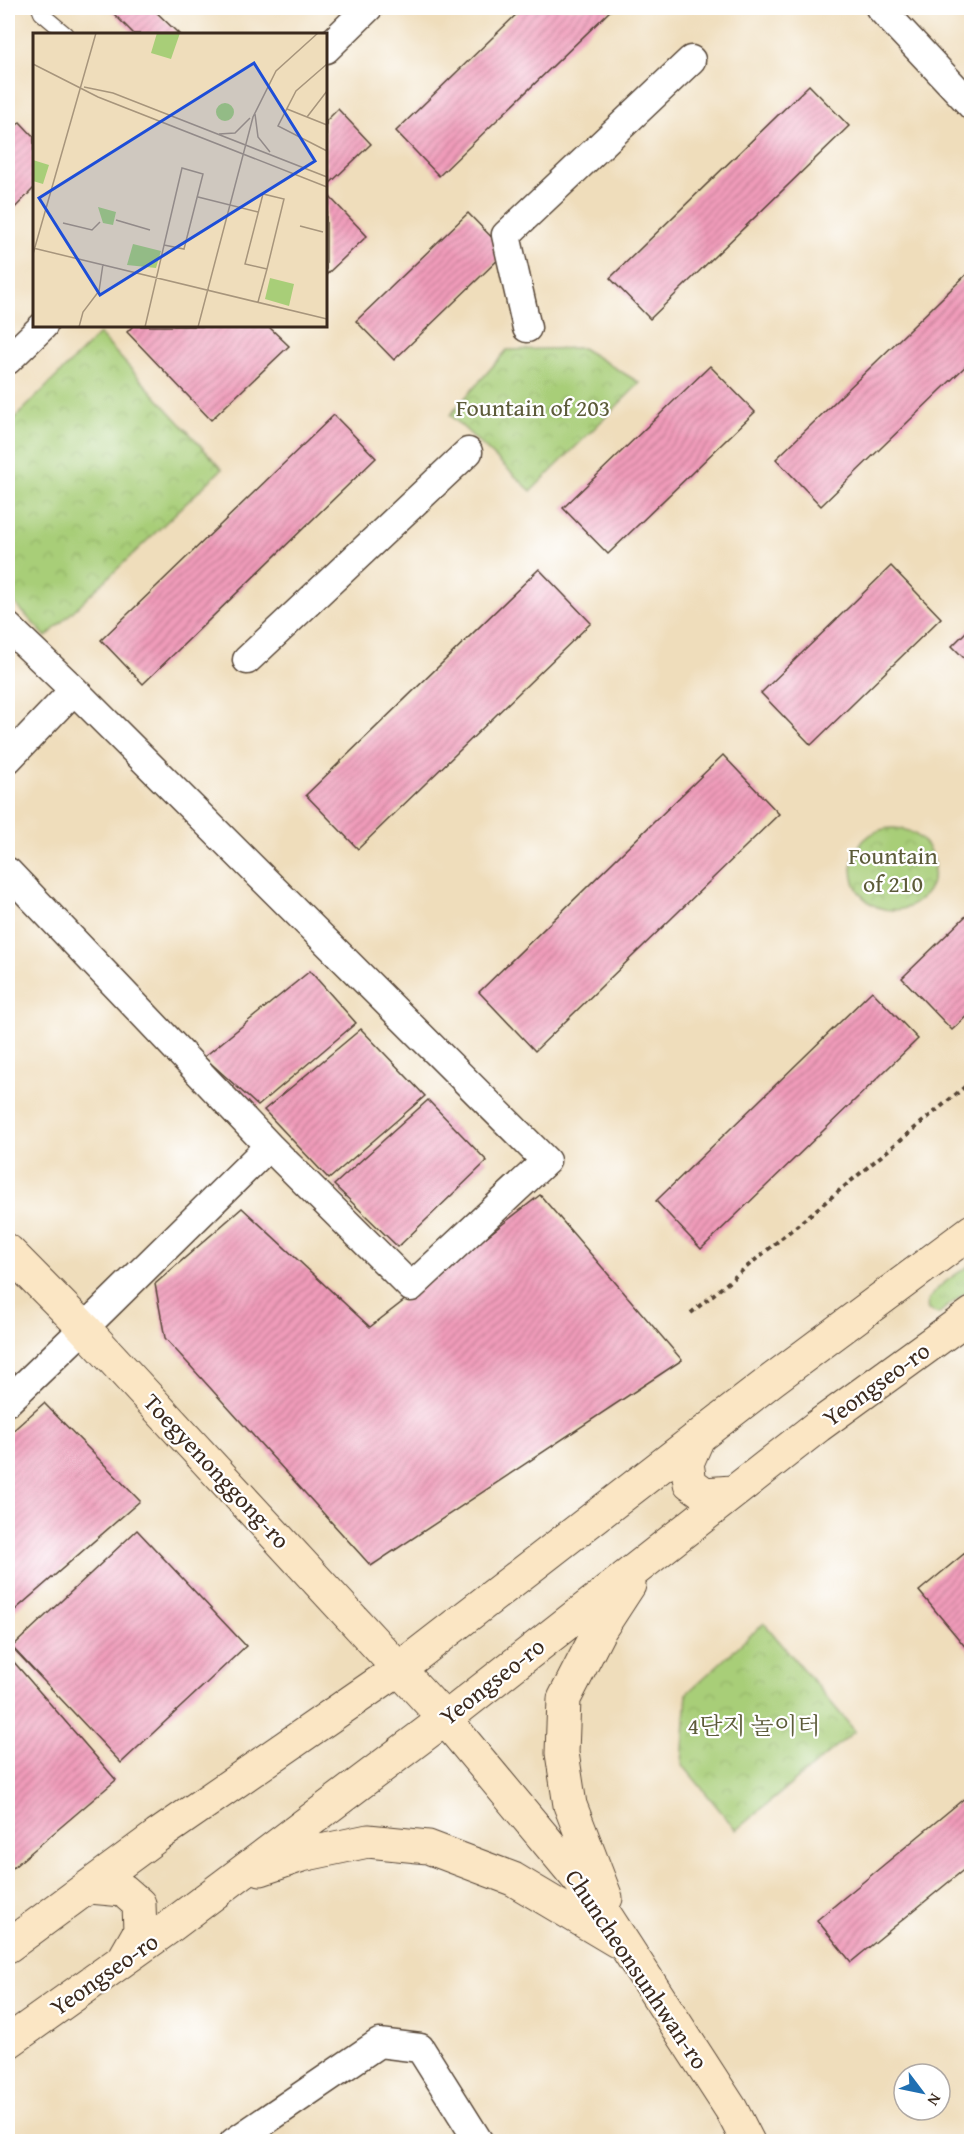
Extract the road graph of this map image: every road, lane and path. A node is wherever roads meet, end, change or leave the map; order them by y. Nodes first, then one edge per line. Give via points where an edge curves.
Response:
1 (39, 8) edge
2 (368, 8) edge
3 (879, 8) edge
4 (65, 33) edge
5 (327, 48) edge
6 (691, 60) dead end
7 (972, 106) edge
8 (42, 327) edge
9 (527, 328) dead end
10 (8, 360) edge
11 (468, 452) dead end
12 (8, 627) edge
13 (247, 660) dead end
14 (74, 690) junction
15 (8, 759) edge
16 (8, 872) edge
17 (972, 1081) edge
18 (269, 1146) junction
19 (972, 1231) edge
20 (8, 1251) edge
21 (691, 1313) dead end
22 (972, 1314) edge
23 (84, 1329) junction
24 (8, 1401) edge
25 (698, 1438) junction
26 (732, 1492) junction
27 (644, 1563) junction
28 (400, 1668) junction
29 (423, 1694) joint
30 (445, 1719) junction
31 (235, 1877) junction
32 (90, 1887) junction
33 (624, 1945) junction
34 (8, 1946) edge
35 (124, 1959) junction
36 (8, 2042) edge
37 (234, 2142) edge
38 (479, 2142) edge
39 (748, 2142) edge

1 - 4 lane
2 - 5 street
3 - 7 street
6 - 9 street via 506,235
8 - 10 street
11 - 13 street
12 - 14 street
14 - 15 street
14 - 18 street via 546,1161 411,1287
16 - 18 street
17 - 21 path
18 - 23 street
19 - 25 street
20 - 23 street, Toegyenonggong-ro
22 - 26 street, Yeongseo-ro
23 - 24 street
23 - 28 street, Toegyenonggong-ro
25 - 26 street via 687,1463 690,1483 705,1494
25 - 28 street
26 - 27 street, Yeongseo-ro
27 - 30 street, Yeongseo-ro
27 - 33 street via 599,1631 564,1699 562,1753 570,1804
28 - 29 street, Toegyenonggong-ro
28 - 32 street
29 - 30 street, Chuncheonsunhwan-ro
30 - 31 street, Yeongseo-ro
30 - 33 street, Chuncheonsunhwan-ro via 595,1899
31 - 33 street via 302,1855 368,1841 428,1848 513,1879
31 - 35 street, Yeongseo-ro
32 - 34 street
32 - 35 street via 123,1890 140,1904 140,1931
33 - 39 street, Chuncheonsunhwan-ro via 731,2109
35 - 36 street, Yeongseo-ro
37 - 38 street via 379,2043 420,2048

